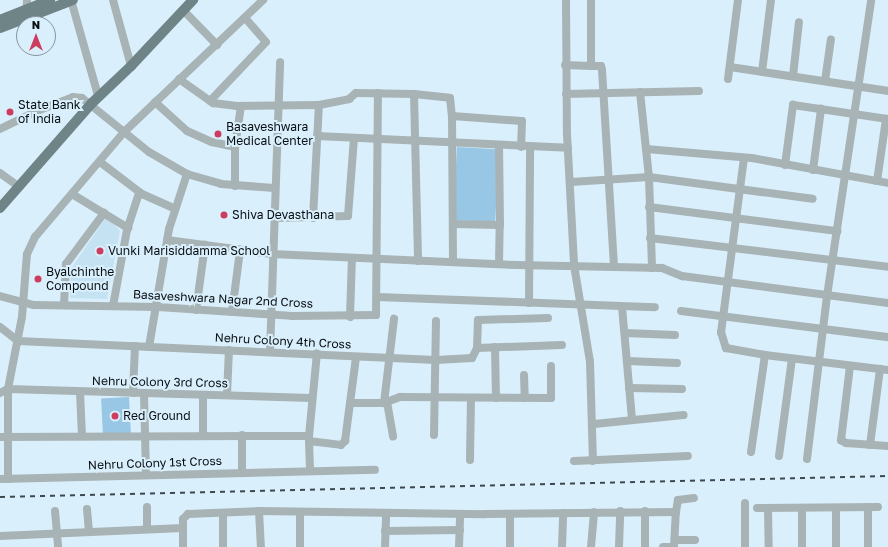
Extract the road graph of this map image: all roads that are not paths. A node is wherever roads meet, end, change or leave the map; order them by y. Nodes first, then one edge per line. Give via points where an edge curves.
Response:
1 (50, 0) edge
2 (72, 0) edge
3 (113, 0) edge
4 (193, 0) edge
5 (263, 0) edge
6 (566, 0) edge
7 (592, 0) edge
8 (738, 0) edge
9 (771, 0) edge
10 (871, 0) edge
11 (27, 9) edge
12 (183, 10) junction
13 (245, 18) junction
14 (0, 20) edge
15 (799, 22) dead end
16 (0, 28) edge
17 (831, 39) dead end
18 (217, 45) junction
19 (280, 62) dead end
20 (565, 65) junction
21 (131, 66) junction
22 (591, 66) junction
23 (730, 67) junction
24 (762, 72) junction
25 (793, 76) junction
26 (179, 79) junction
27 (728, 79) dead end
28 (825, 82) junction
29 (859, 87) junction
30 (699, 91) dead end
31 (888, 91) edge
32 (640, 92) junction
33 (378, 93) junction
34 (414, 94) junction
35 (566, 94) junction
36 (604, 94) junction
37 (101, 95) junction
38 (210, 101) junction
39 (155, 102) junction
40 (92, 103) junction
41 (319, 104) junction
42 (242, 106) junction
43 (279, 107) junction
44 (821, 109) junction
45 (855, 114) junction
46 (452, 116) junction
47 (887, 119) edge
48 (0, 129) edge
49 (124, 132) junction
50 (317, 136) junction
51 (354, 138) junction
52 (378, 139) junction
53 (415, 140) junction
54 (453, 144) junction
55 (499, 146) junction
56 (235, 147) junction
57 (521, 147) junction
58 (530, 147) junction
59 (568, 148) junction
60 (646, 149) junction
61 (744, 158) junction
62 (100, 162) junction
63 (786, 165) junction
64 (813, 170) junction
65 (0, 173) edge
66 (187, 174) junction
67 (846, 176) junction
68 (649, 177) junction
69 (608, 180) junction
70 (877, 181) junction
71 (570, 182) junction
72 (888, 183) edge
73 (235, 186) junction
74 (19, 187) junction
75 (274, 188) junction
76 (740, 189) junction
77 (139, 192) junction
78 (72, 194) junction
79 (813, 199) dead end
80 (649, 207) junction
81 (0, 208) edge
82 (174, 208) junction
83 (104, 213) junction
84 (275, 218) junction
85 (314, 218) junction
86 (737, 218) junction
87 (453, 224) junction
88 (500, 225) junction
89 (128, 228) junction
90 (837, 231) junction
91 (650, 238) junction
92 (167, 240) junction
93 (205, 245) junction
94 (733, 248) junction
95 (240, 250) junction
96 (274, 254) junction
97 (352, 258) junction
98 (377, 259) junction
99 (418, 261) junction
100 (832, 261) junction
101 (453, 262) junction
102 (498, 264) junction
103 (530, 265) junction
104 (574, 265) junction
105 (614, 266) junction
106 (888, 267) edge
107 (652, 268) junction
108 (728, 282) junction
109 (0, 296) edge
110 (827, 296) junction
111 (377, 297) junction
112 (23, 303) junction
113 (529, 303) junction
114 (888, 303) edge
115 (64, 305) junction
116 (113, 306) junction
117 (582, 306) junction
118 (154, 307) junction
119 (622, 307) junction
120 (655, 308) dead end
121 (196, 310) junction
122 (681, 311) dead end
123 (232, 312) junction
124 (272, 314) junction
125 (724, 316) junction
126 (350, 317) junction
127 (548, 318) dead end
128 (394, 319) dead end
129 (436, 321) dead end
130 (0, 327) edge
131 (823, 329) junction
132 (625, 333) junction
133 (675, 335) dead end
134 (888, 337) edge
135 (18, 341) junction
136 (562, 345) dead end
137 (135, 346) junction
138 (149, 346) junction
139 (495, 347) junction
140 (477, 348) junction
141 (229, 350) junction
142 (270, 352) junction
143 (317, 354) junction
144 (765, 355) junction
145 (356, 356) junction
146 (391, 358) junction
147 (792, 358) junction
148 (436, 360) junction
149 (627, 361) junction
150 (821, 362) junction
151 (677, 363) dead end
152 (551, 366) dead end
153 (850, 366) junction
154 (884, 370) edge
155 (524, 375) dead end
156 (8, 387) junction
157 (630, 388) junction
158 (682, 389) dead end
159 (80, 392) junction
160 (0, 393) edge
161 (133, 393) junction
162 (144, 393) junction
163 (203, 395) junction
164 (227, 396) junction
165 (312, 398) junction
166 (435, 398) junction
167 (471, 398) junction
168 (496, 398) junction
169 (525, 398) junction
170 (386, 402) junction
171 (350, 403) junction
172 (684, 415) dead end
173 (632, 420) junction
174 (594, 424) junction
175 (434, 435) dead end
176 (82, 436) junction
177 (145, 436) junction
178 (203, 436) junction
179 (242, 436) junction
180 (393, 436) dead end
181 (0, 437) edge
182 (9, 437) junction
183 (309, 438) junction
184 (870, 445) junction
185 (888, 446) edge
186 (751, 452) dead end
187 (688, 456) dead end
188 (779, 456) dead end
189 (807, 459) dead end
190 (470, 460) dead end
191 (574, 461) dead end
192 (593, 461) junction
193 (310, 470) junction
194 (375, 470) dead end
195 (242, 473) junction
196 (146, 475) junction
197 (4, 479) edge
198 (694, 498) dead end
199 (745, 503) dead end
200 (147, 507) dead end
201 (757, 508) dead end
202 (768, 508) junction
203 (802, 508) junction
204 (836, 508) junction
205 (868, 508) junction
206 (878, 508) dead end
207 (87, 509) dead end
208 (55, 510) dead end
209 (260, 511) junction
210 (620, 511) junction
211 (646, 511) junction
212 (300, 512) junction
213 (386, 512) junction
214 (594, 512) junction
215 (676, 512) junction
216 (223, 513) junction
217 (563, 513) junction
218 (460, 514) junction
219 (510, 514) junction
220 (183, 528) junction
221 (148, 529) junction
222 (460, 530) junction
223 (385, 531) junction
224 (89, 532) junction
225 (57, 533) junction
226 (0, 536) edge
227 (695, 540) dead end
228 (674, 545) edge
229 (58, 547) edge
230 (183, 547) edge
231 (223, 547) edge
232 (261, 547) edge
233 (300, 547) edge
234 (385, 547) edge
235 (459, 547) edge
236 (510, 547) edge
237 (562, 547) edge
238 (591, 547) edge
239 (619, 547) edge
240 (645, 547) edge
241 (663, 547) edge
242 (745, 547) edge
243 (769, 547) edge
244 (802, 547) edge
245 (836, 547) edge
246 (868, 547) edge

1 - 11 main road
2 - 11 main road
2 - 37 street via 97,92
3 - 21 street
4 - 12 main road
5 - 13 street
6 - 20 street
7 - 22 street
8 - 23 street
9 - 24 street
10 - 29 street
11 - 14 main road
11 - 16 main road
12 - 18 street
12 - 21 main road
13 - 18 street
13 - 38 street via 266,42
15 - 25 street
17 - 28 street
18 - 26 street
19 - 43 street
20 - 22 street
20 - 35 street
21 - 37 main road
22 - 36 street via 602,66
23 - 24 street
23 - 27 street
24 - 25 street
25 - 28 street
26 - 38 street
26 - 39 street
28 - 29 street
29 - 31 street
29 - 45 street
30 - 32 street
32 - 36 street
32 - 60 street
33 - 34 street
33 - 41 street via 356,94 349,99
33 - 52 street
34 - 46 street via 450,98
34 - 53 street
35 - 36 street
35 - 59 street
36 - 69 street
37 - 40 main road
38 - 42 street
39 - 49 street
39 - 56 street via 187,131 212,142
40 - 48 street via 73,97
40 - 49 street
40 - 74 main road
41 - 43 street
41 - 50 street
42 - 43 street
42 - 56 street
43 - 75 street
44 - 45 street
44 - 63 street via 792,107
44 - 64 street
45 - 47 street
45 - 67 street
46 - 54 street
46 - 57 street via 522,121
47 - 70 street
49 - 62 street
49 - 66 street via 158,158
50 - 51 street
50 - 85 street
51 - 52 street
51 - 85 street via 348,216
52 - 53 street
52 - 98 street
53 - 54 street
53 - 99 street
54 - 55 street
54 - 87 street
55 - 57 street
55 - 88 street
56 - 73 street
57 - 58 street
58 - 59 street
58 - 103 street
59 - 71 street
60 - 61 street
60 - 68 street
61 - 63 street
61 - 76 street
62 - 77 street
62 - 78 street
63 - 64 street
64 - 67 street
65 - 74 street
66 - 73 street via 206,182
66 - 82 street
67 - 70 street
67 - 90 street
68 - 69 street
68 - 76 street
68 - 80 street
69 - 71 street
69 - 105 street
70 - 72 street
71 - 104 street
73 - 75 street
74 - 81 main road
75 - 84 street
76 - 79 street
76 - 86 street
77 - 82 street
77 - 89 street
78 - 83 street
78 - 112 street via 30,245 26,261
80 - 86 street
80 - 91 street
82 - 92 street
83 - 89 street
83 - 115 street via 66,264
84 - 85 street
84 - 96 street
86 - 90 street
86 - 94 street
87 - 88 street
87 - 101 street
88 - 102 street
89 - 116 street
90 - 100 street
91 - 94 street
91 - 107 street
92 - 93 street
92 - 118 street
93 - 95 street
93 - 121 street
94 - 100 street
94 - 108 street
95 - 96 street
95 - 123 street
96 - 97 street
96 - 124 street
97 - 98 street
97 - 126 street
98 - 99 street
98 - 111 street
99 - 101 street
100 - 106 street
100 - 110 street
101 - 102 street
102 - 103 street
103 - 104 street
103 - 113 street
104 - 105 street
104 - 117 street
105 - 107 street
107 - 108 street via 671,269 682,276
108 - 110 street
108 - 125 street
109 - 112 street, Basaveshwara Nagar 2nd Cross
110 - 114 street
110 - 131 street
111 - 113 street
111 - 126 street, Basaveshwara Nagar 2nd Cross via 376,315
112 - 115 street, Basaveshwara Nagar 2nd Cross
112 - 135 street
113 - 117 street
115 - 116 street, Basaveshwara Nagar 2nd Cross
116 - 118 street, Basaveshwara Nagar 2nd Cross
117 - 119 street
117 - 174 street via 590,362
118 - 121 street, Basaveshwara Nagar 2nd Cross
118 - 138 street
119 - 120 street
119 - 132 street
121 - 123 street, Basaveshwara Nagar 2nd Cross
122 - 125 street
123 - 124 street, Basaveshwara Nagar 2nd Cross
124 - 126 street, Basaveshwara Nagar 2nd Cross
124 - 142 street
125 - 131 street
125 - 144 street via 721,332 728,350
127 - 140 street via 478,320
128 - 146 street
129 - 148 street
130 - 135 street
131 - 134 street
131 - 150 street
132 - 133 street
132 - 149 street
135 - 137 street, Nehru Colony 4th Cross
135 - 156 street
136 - 139 street
137 - 138 street, Nehru Colony 4th Cross
137 - 161 street
138 - 141 street, Nehru Colony 4th Cross
139 - 140 street
139 - 168 street
140 - 148 street, Nehru Colony 4th Cross via 472,358
141 - 142 street, Nehru Colony 4th Cross
141 - 164 street
142 - 143 street, Nehru Colony 4th Cross
143 - 145 street, Nehru Colony 4th Cross
143 - 165 street
144 - 147 street
144 - 186 street
145 - 146 street, Nehru Colony 4th Cross
145 - 171 street
146 - 148 street, Nehru Colony 4th Cross
146 - 170 street
147 - 150 street
147 - 188 street
148 - 166 street
149 - 151 street
149 - 157 street
150 - 153 street
150 - 189 street
152 - 169 street via 551,398
153 - 154 street
153 - 184 street via 841,440
154 - 184 street
155 - 169 street
156 - 159 street, Nehru Colony 3rd Cross
156 - 160 street, Nehru Colony 3rd Cross
156 - 182 street
157 - 158 street
157 - 173 street
159 - 161 street, Nehru Colony 3rd Cross
159 - 176 street
161 - 162 street, Nehru Colony 3rd Cross
162 - 163 street, Nehru Colony 3rd Cross
162 - 177 street
163 - 164 street, Nehru Colony 3rd Cross
163 - 178 street
164 - 165 street, Nehru Colony 3rd Cross
165 - 183 street
166 - 167 street
166 - 170 street via 400,397
166 - 175 street
167 - 168 street
167 - 190 street
168 - 169 street
170 - 171 street
170 - 180 street
171 - 183 street via 345,441 341,445
172 - 173 street
173 - 174 street
174 - 192 street
176 - 177 street
176 - 182 street
177 - 178 street
177 - 196 street
178 - 179 street
179 - 183 street
179 - 195 street
181 - 182 street
182 - 197 street
183 - 193 street
184 - 185 street
187 - 192 street
191 - 192 street
193 - 194 street, Nehru Colony 1st Cross
193 - 195 street, Nehru Colony 1st Cross
195 - 196 street, Nehru Colony 1st Cross
196 - 197 street, Nehru Colony 1st Cross
198 - 215 street via 678,500
199 - 242 street
200 - 221 street
201 - 202 street
202 - 203 street
202 - 243 street
203 - 204 street
203 - 244 street
204 - 205 street
204 - 245 street
205 - 206 street
205 - 246 street
207 - 224 street
208 - 225 street
209 - 212 street
209 - 216 street
209 - 232 street
210 - 211 street
210 - 214 street
210 - 239 street
211 - 215 street
211 - 240 street
212 - 213 street
212 - 233 street
213 - 218 street
213 - 223 street
214 - 217 street
214 - 238 street
215 - 228 street
216 - 220 street via 188,514 183,519
216 - 231 street
217 - 219 street
217 - 237 street
218 - 219 street
218 - 222 street
219 - 236 street
220 - 221 street
220 - 230 street
221 - 224 street
222 - 223 street
222 - 235 street
223 - 234 street
224 - 225 street
225 - 226 street
225 - 229 street
227 - 228 street
228 - 241 street

